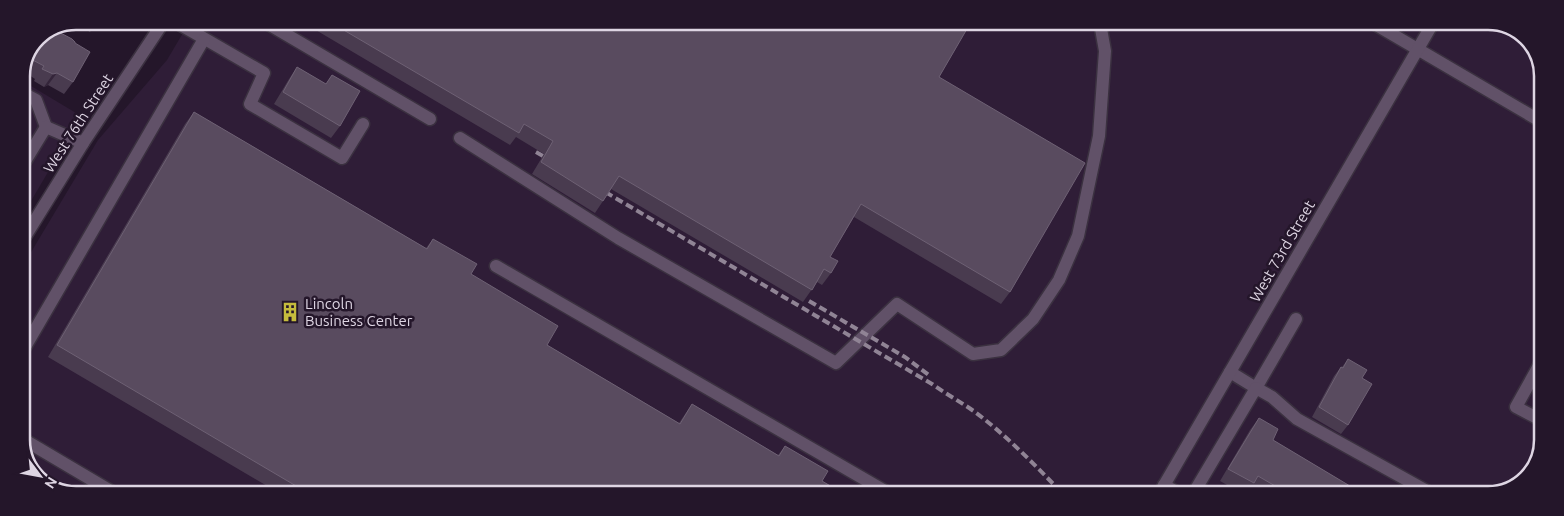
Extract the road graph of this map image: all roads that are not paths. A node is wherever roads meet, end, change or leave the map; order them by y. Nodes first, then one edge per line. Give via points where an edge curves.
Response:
1 (158, 30) edge
2 (189, 30) edge
3 (279, 30) edge
4 (1101, 30) edge
5 (1385, 30) edge
6 (1429, 30) edge
7 (204, 39) junction
8 (1418, 49) junction
9 (30, 97) edge
10 (1534, 117) edge
11 (430, 119) dead end
12 (363, 124) dead end
13 (46, 127) junction
14 (460, 138) dead end
15 (83, 143) junction
16 (30, 153) edge
17 (30, 228) edge
18 (496, 266) dead end
19 (1296, 319) dead end
20 (30, 339) edge
21 (1230, 372) junction
22 (1534, 374) edge
23 (1256, 388) junction
24 (1534, 416) edge
25 (30, 443) edge
26 (102, 486) edge
27 (876, 486) edge
28 (1164, 486) edge
29 (1199, 486) edge
30 (1418, 486) edge

1 - 15 street, West 76th Street
2 - 7 street
3 - 11 street
4 - 14 street via 1104,51 1099,136 1078,236 1059,280 1033,319 1001,350 973,354 897,304 836,363 618,238
5 - 8 street
6 - 8 street, West 73rd Street
7 - 12 street via 264,73 250,104 342,158
7 - 20 street
8 - 10 street
8 - 21 street, West 73rd Street
9 - 13 street via 36,100
13 - 15 street
13 - 16 street
15 - 17 street, West 76th Street
18 - 27 street
19 - 23 street
21 - 23 street
21 - 28 street, West 73rd Street
22 - 24 street via 1516,406
23 - 29 street
23 - 30 street via 1297,419
25 - 26 street

